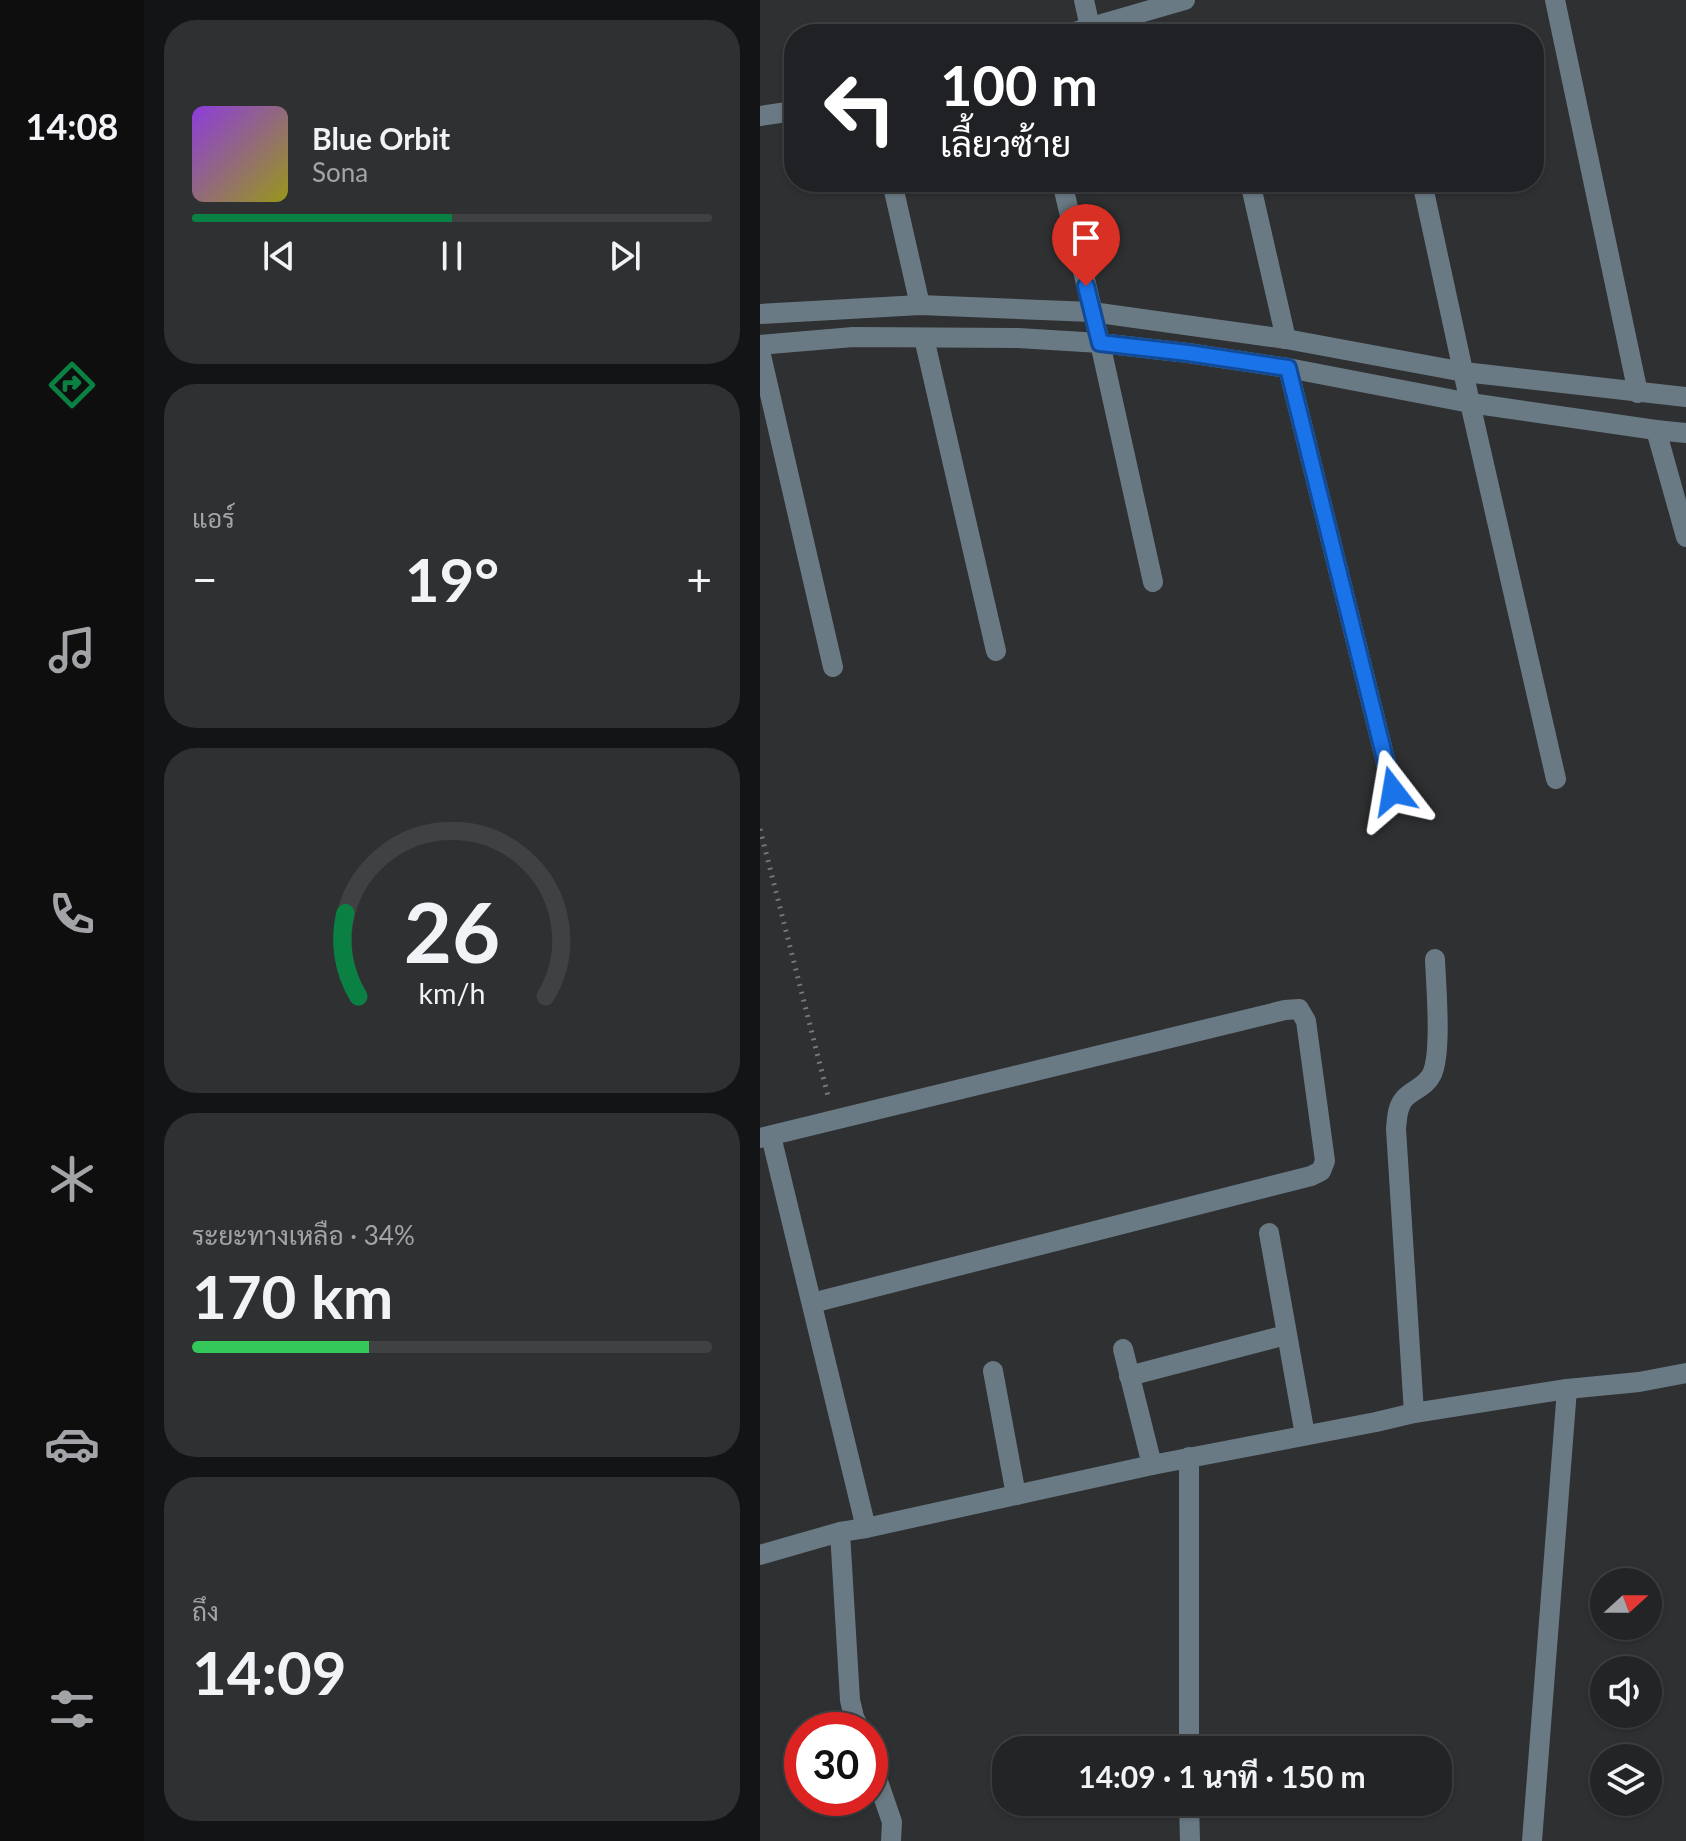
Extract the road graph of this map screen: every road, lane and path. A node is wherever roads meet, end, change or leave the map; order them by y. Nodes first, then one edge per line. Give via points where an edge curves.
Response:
1 (1084, 0) edge
2 (1185, 0) edge
3 (1555, 0) edge
4 (1089, 24) edge
5 (1101, 24) edge
6 (784, 112) edge
7 (760, 116) edge
8 (894, 192) edge
9 (1064, 192) edge
10 (1252, 192) edge
11 (1424, 192) edge
12 (920, 305) junction
13 (1092, 312) junction
14 (760, 314) edge
15 (924, 338) junction
16 (1286, 339) junction
17 (1100, 343) junction
18 (760, 348) edge
19 (1288, 368) junction
20 (1464, 372) junction
21 (1638, 393) junction
22 (1686, 397) edge
23 (1470, 403) junction
24 (1656, 430) junction
25 (1686, 433) edge
26 (1686, 537) edge
27 (1153, 582) dead end
28 (996, 651) dead end
29 (833, 667) dead end
30 (1556, 779) dead end
31 (1393, 791) dead end
32 (760, 829) edge
33 (1435, 959) dead end
34 (834, 1120) junction
35 (765, 1137) edge
36 (1269, 1233) dead end
37 (812, 1303) junction
38 (1286, 1335) junction
39 (1123, 1349) dead end
40 (993, 1371) dead end
41 (1686, 1373) edge
42 (1129, 1376) junction
43 (1567, 1389) junction
44 (1414, 1413) junction
45 (1305, 1435) junction
46 (1189, 1457) junction
47 (1152, 1465) junction
48 (1016, 1495) junction
49 (866, 1528) junction
50 (840, 1532) junction
51 (760, 1555) edge
52 (853, 1712) edge
53 (1189, 1736) edge
54 (888, 1810) edge
55 (1189, 1816) edge
56 (891, 1841) edge
57 (1190, 1841) edge
58 (1532, 1841) edge

1 - 4 street
2 - 5 street
3 - 21 street
6 - 7 street
8 - 12 street
9 - 13 street
10 - 16 street
11 - 20 street
12 - 13 street
12 - 14 street
13 - 16 street
13 - 17 street
15 - 17 street
15 - 18 street via 853,337
15 - 28 street
16 - 20 street
17 - 19 street
17 - 27 street
18 - 29 street
19 - 23 street
19 - 31 street
20 - 21 street
20 - 23 street
21 - 22 street
23 - 24 street
23 - 30 street
24 - 25 street
24 - 26 street
32 - 34 path
33 - 44 street via 1433,1072 1404,1098 1396,1129
34 - 35 street
34 - 37 street via 1299,1009 1306,1021 1325,1161 1311,1176
35 - 37 street
36 - 38 street
37 - 49 street
38 - 42 street
38 - 45 street
39 - 42 street
40 - 48 street
41 - 43 street
42 - 47 street
43 - 44 street
43 - 58 street
44 - 45 street
45 - 46 street
46 - 47 street
46 - 53 street
47 - 48 street
48 - 49 street
49 - 50 street
50 - 51 street
50 - 52 street
54 - 56 street
55 - 57 street

